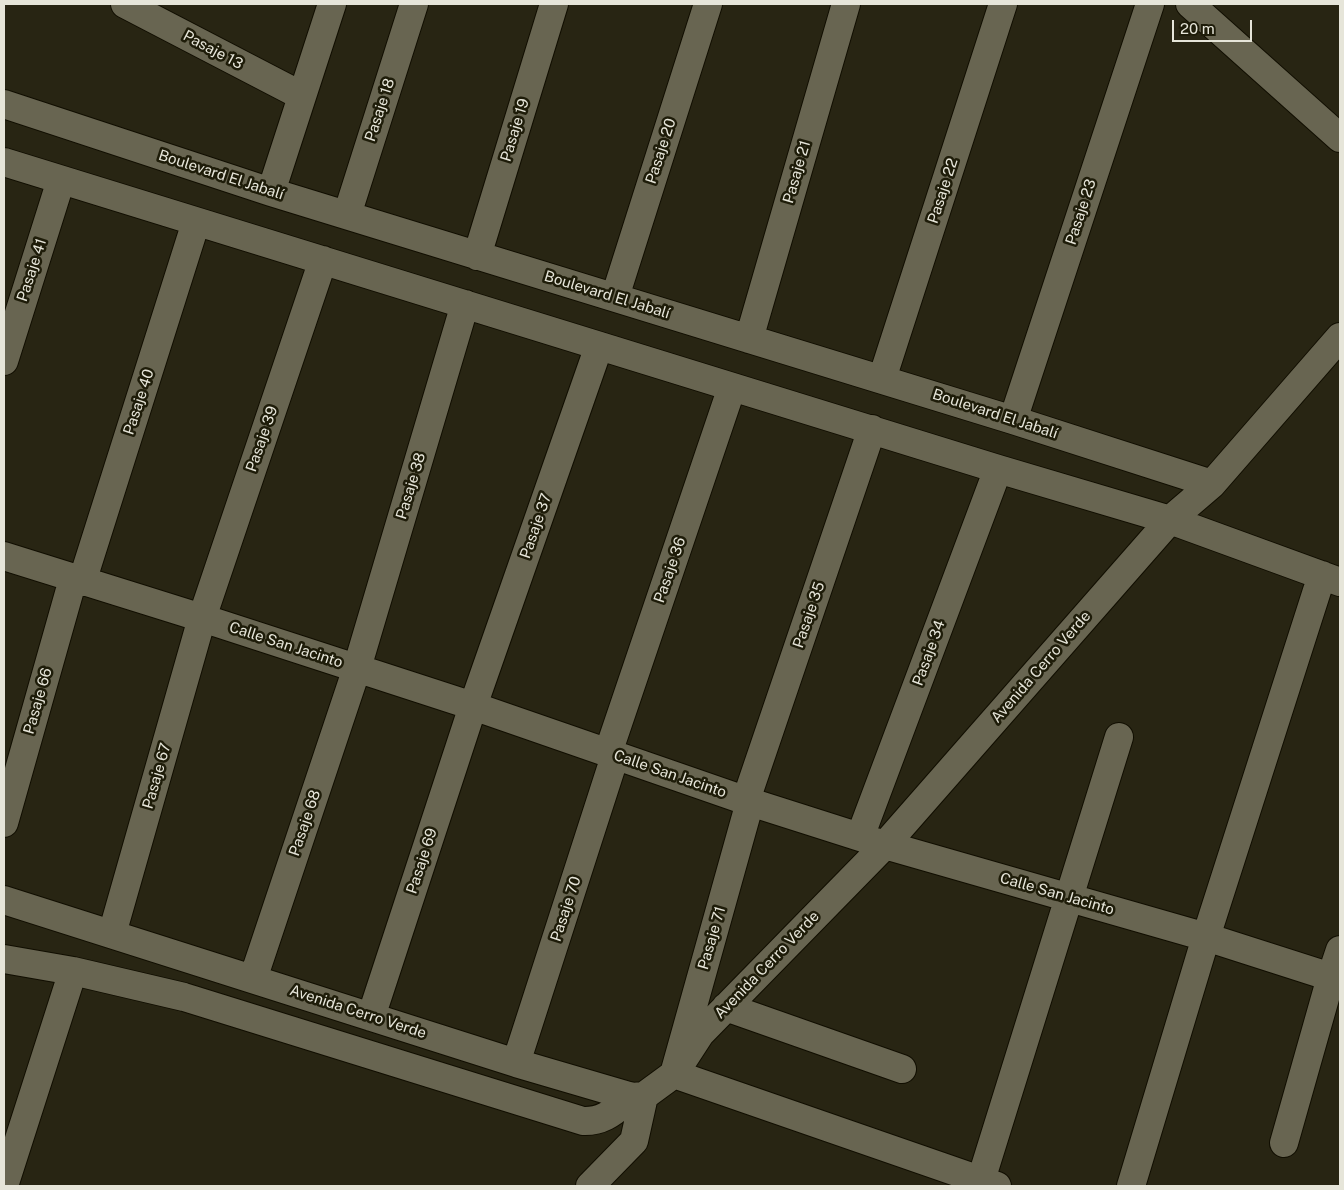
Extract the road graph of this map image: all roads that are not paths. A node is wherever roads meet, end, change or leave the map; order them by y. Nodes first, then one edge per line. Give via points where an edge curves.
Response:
1 (125, 4) edge
2 (332, 4) edge
3 (414, 4) edge
4 (554, 4) edge
5 (708, 4) edge
6 (846, 4) edge
7 (1003, 4) edge
8 (1150, 4) edge
9 (1190, 4) edge
10 (302, 96) junction
11 (4, 104) edge
12 (1340, 138) edge
13 (4, 162) edge
14 (61, 180) junction
15 (271, 192) junction
16 (347, 215) junction
17 (196, 222) junction
18 (477, 256) junction
19 (323, 260) junction
20 (615, 297) junction
21 (465, 304) junction
22 (1340, 337) edge
23 (749, 340) junction
24 (599, 346) junction
25 (4, 360) edge
26 (882, 379) junction
27 (732, 387) junction
28 (1013, 420) junction
29 (872, 430) junction
30 (998, 469) junction
31 (1212, 484) junction
32 (1170, 520) junction
33 (4, 556) edge
34 (1331, 578) edge
35 (77, 580) junction
36 (202, 618) junction
37 (357, 668) junction
38 (473, 706) junction
39 (1118, 737) dead end
40 (612, 754) junction
41 (748, 801) junction
42 (4, 823) edge
43 (873, 841) junction
44 (1068, 897) junction
45 (4, 900) edge
46 (112, 934) junction
47 (1206, 937) junction
48 (1340, 950) edge
49 (4, 960) edge
50 (73, 971) junction
51 (1336, 978) edge
52 (253, 979) junction
53 (726, 1007) junction
54 (371, 1017) junction
55 (516, 1063) junction
56 (902, 1069) dead end
57 (674, 1074) junction
58 (638, 1096) junction
59 (1284, 1144) dead end
60 (989, 1183) edge
61 (4, 1186) edge
62 (590, 1186) edge
63 (1131, 1186) edge

1 - 10 street, Pasaje 13
2 - 10 street
3 - 16 street, Pasaje 18
4 - 18 street, Pasaje 19
5 - 20 street, Pasaje 20
6 - 23 street, Pasaje 21
7 - 26 street, Pasaje 22
8 - 28 street, Pasaje 23
9 - 12 street
10 - 15 street
11 - 15 street, Boulevard El Jabalí
13 - 14 street
14 - 17 street
14 - 25 street, Pasaje 41
15 - 16 street, Boulevard El Jabalí
16 - 18 street, Boulevard El Jabalí
17 - 19 street
17 - 35 street, Pasaje 40
18 - 20 street, Boulevard El Jabalí
19 - 21 street
19 - 36 street, Pasaje 39
20 - 23 street, Boulevard El Jabalí
21 - 24 street
21 - 37 street, Pasaje 38
22 - 31 street, Avenida Cerro Verde
23 - 26 street, Boulevard El Jabalí
24 - 27 street
24 - 38 street, Pasaje 37
26 - 28 street, Boulevard El Jabalí
27 - 29 street
27 - 40 street, Pasaje 36
28 - 31 street, Boulevard El Jabalí
29 - 30 street
29 - 41 street, Pasaje 35
30 - 32 street
30 - 43 street, Pasaje 34
31 - 32 street, Avenida Cerro Verde
32 - 34 street
32 - 43 street, Avenida Cerro Verde
33 - 35 street, Calle San Jacinto
34 - 47 street
35 - 36 street, Calle San Jacinto
35 - 42 street, Pasaje 66
36 - 37 street, Calle San Jacinto
36 - 46 street, Pasaje 67
37 - 38 street, Calle San Jacinto
37 - 52 street, Pasaje 68
38 - 40 street, Calle San Jacinto
38 - 54 street, Pasaje 69
39 - 44 street
40 - 41 street, Calle San Jacinto
40 - 55 street, Pasaje 70
41 - 43 street, Calle San Jacinto
41 - 57 street, Pasaje 71
43 - 44 street, Calle San Jacinto
43 - 53 street, Avenida Cerro Verde
44 - 47 street, Calle San Jacinto
44 - 60 street
45 - 46 street, Avenida Cerro Verde
46 - 52 street, Avenida Cerro Verde
47 - 51 street, Calle San Jacinto
47 - 63 street
48 - 51 street
49 - 50 street
50 - 58 street via 184,998 583,1121 594,1122 605,1117
50 - 61 street
51 - 59 street
52 - 54 street, Avenida Cerro Verde
53 - 56 street
53 - 57 street, Avenida Cerro Verde via 700,1034
54 - 55 street, Avenida Cerro Verde
55 - 58 street, Avenida Cerro Verde
57 - 58 street, Avenida Cerro Verde
57 - 60 street
58 - 62 street via 634,1141

